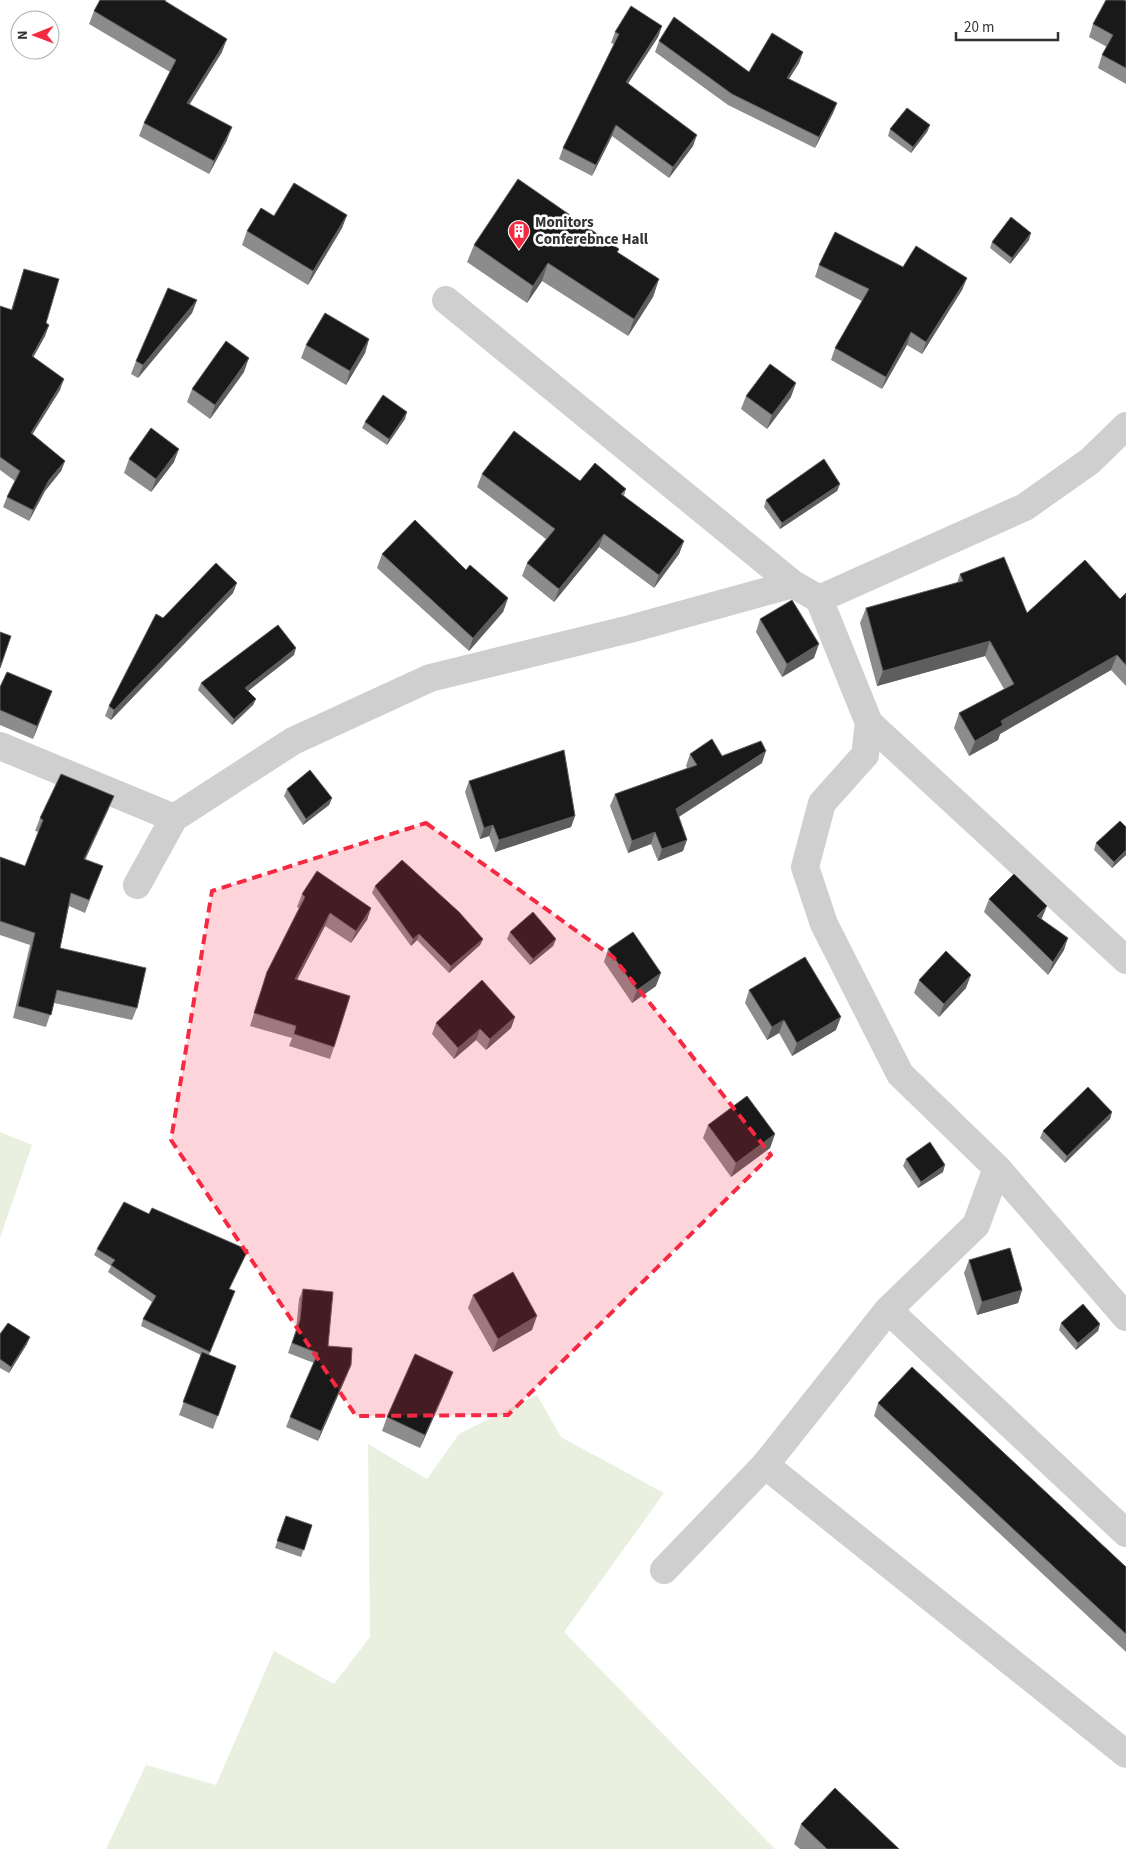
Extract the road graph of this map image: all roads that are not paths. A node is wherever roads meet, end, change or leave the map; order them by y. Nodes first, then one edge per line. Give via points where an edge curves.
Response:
1 (446, 300) dead end
2 (1126, 426) edge
3 (793, 584) junction
4 (819, 599) junction
5 (869, 723) junction
6 (0, 746) edge
7 (174, 818) junction
8 (137, 885) dead end
9 (1126, 960) edge
10 (997, 1168) junction
11 (888, 1310) junction
12 (1126, 1317) edge
13 (765, 1465) junction
14 (1126, 1533) edge
15 (664, 1570) dead end
16 (1126, 1754) edge

1 - 3 street
2 - 4 street via 1090,461 1025,506
3 - 4 street
3 - 7 street via 630,629 430,678 293,741
4 - 5 street
5 - 9 street
5 - 10 street via 865,755 822,803 805,867 824,924 900,1074
6 - 7 street
7 - 8 street
10 - 11 street via 976,1225
10 - 12 street
11 - 13 street
11 - 14 street
13 - 15 street
13 - 16 street

